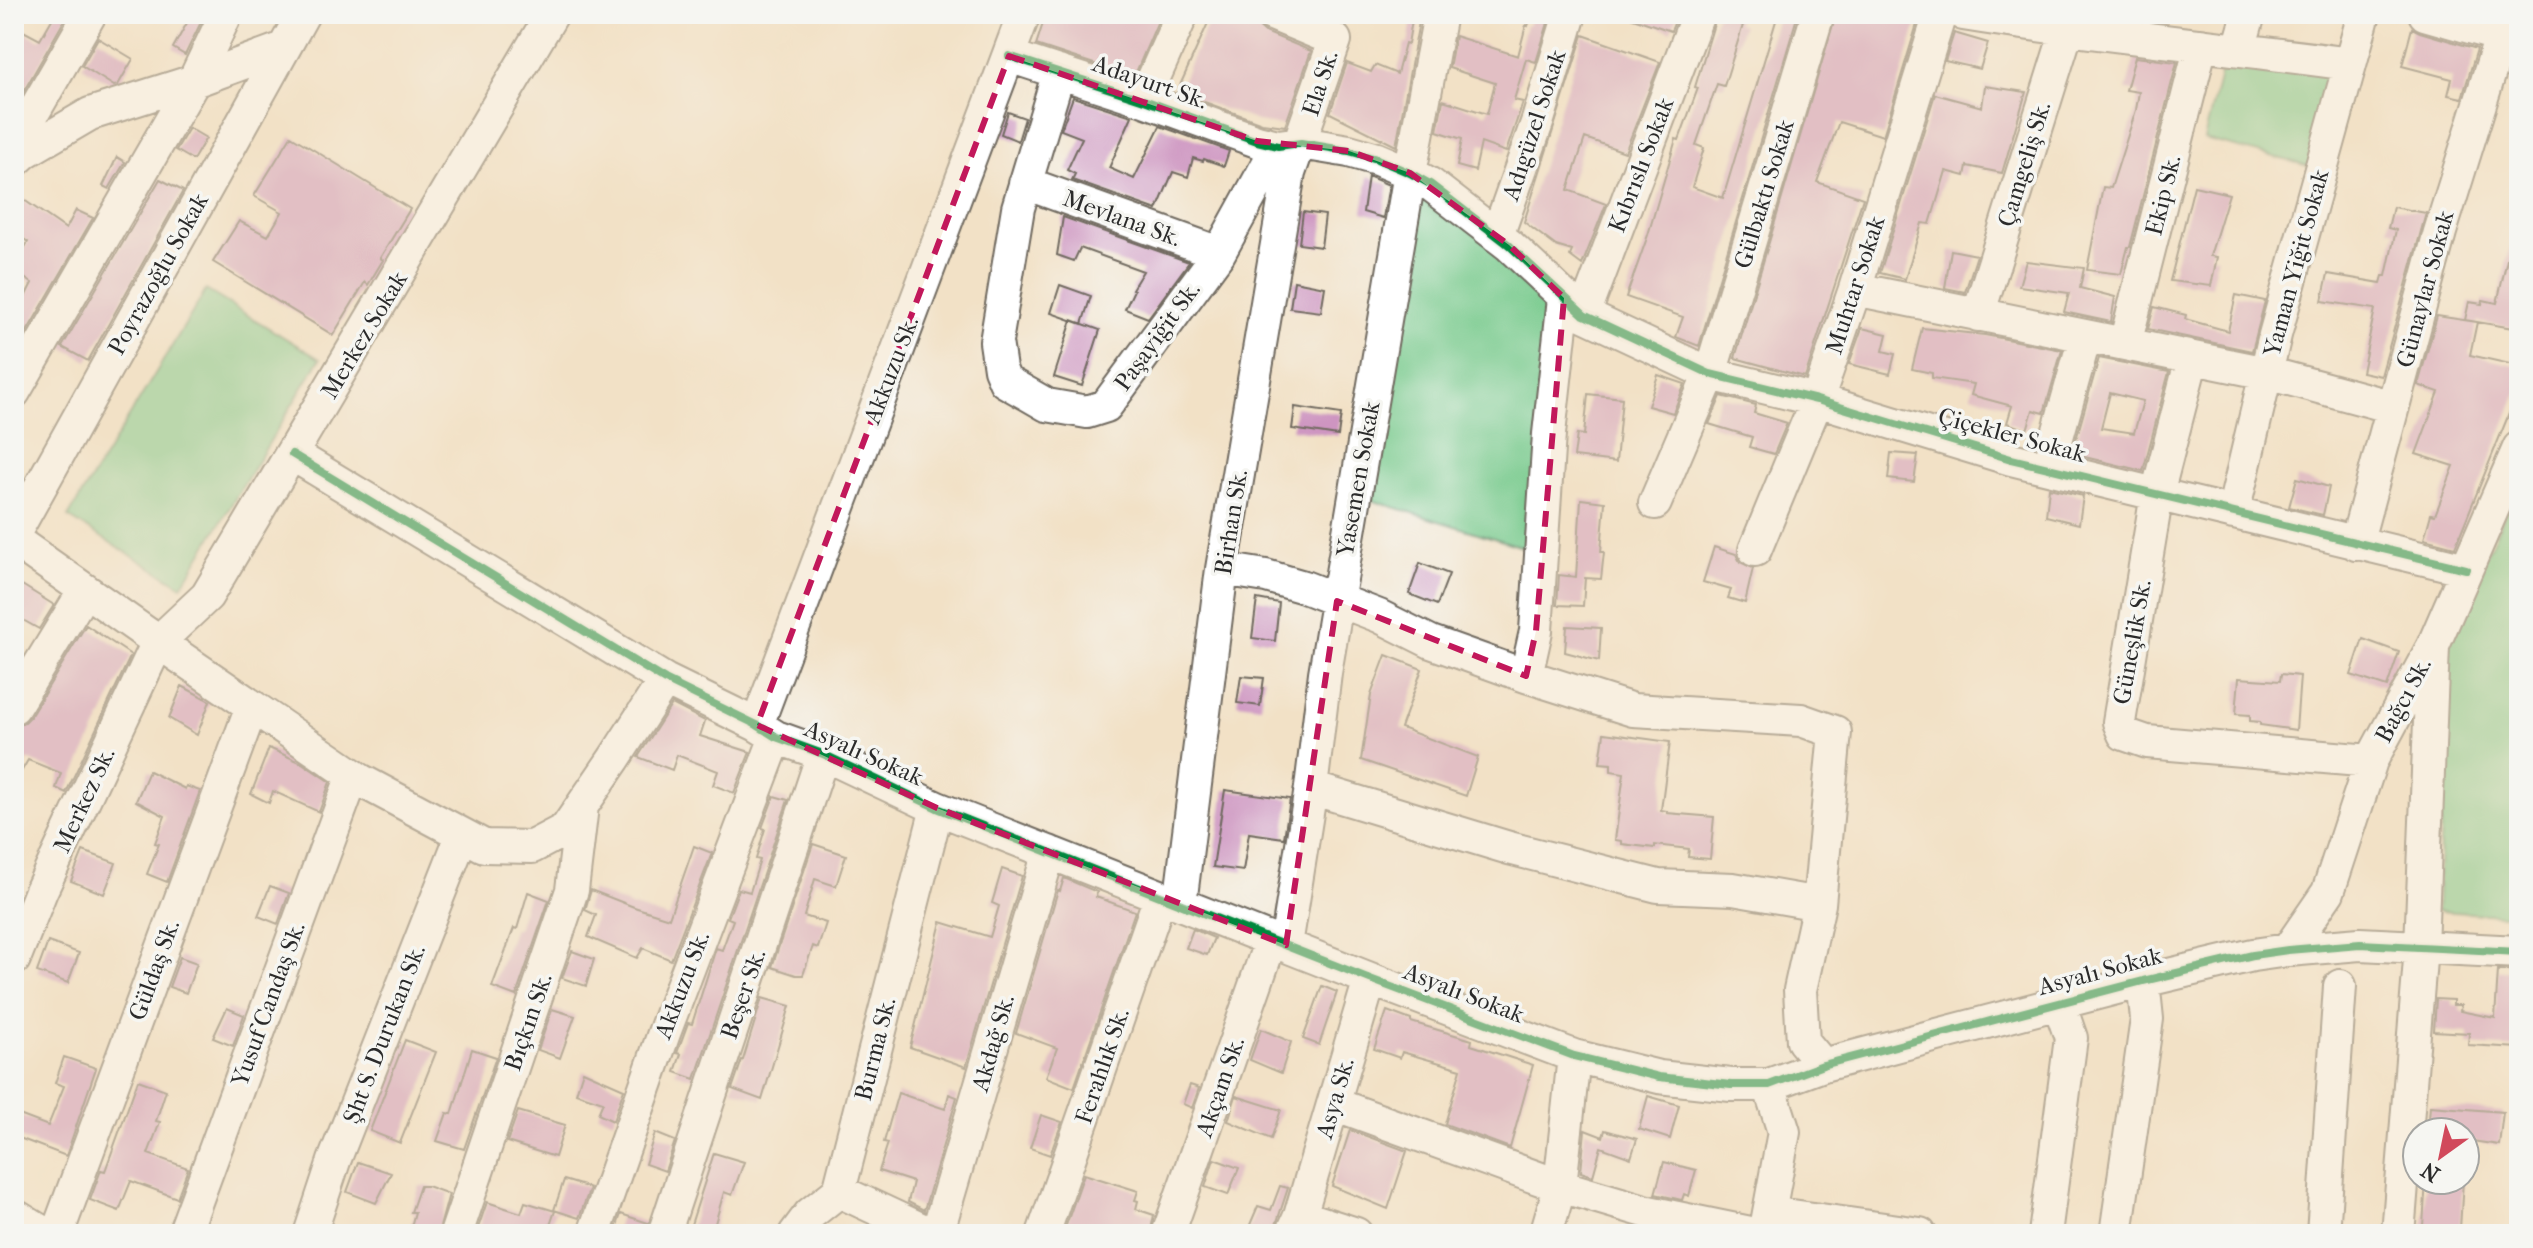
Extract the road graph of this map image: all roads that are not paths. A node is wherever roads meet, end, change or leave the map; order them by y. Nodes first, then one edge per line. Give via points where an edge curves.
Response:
1 (90, 14) edge
2 (226, 14) edge
3 (303, 14) edge
4 (552, 14) edge
5 (1024, 14) edge
6 (1182, 14) edge
7 (1440, 14) edge
8 (1570, 14) edge
9 (1698, 14) edge
10 (1818, 14) edge
11 (1940, 14) edge
12 (1963, 14) edge
13 (2249, 14) edge
14 (2364, 14) edge
15 (2425, 14) edge
16 (1284, 16) edge
17 (2070, 22) edge
18 (2129, 26) edge
19 (2509, 30) edge
20 (2201, 45) junction
21 (284, 48) junction
22 (2239, 49) junction
23 (1009, 56) junction
24 (2350, 64) junction
25 (1059, 72) junction
26 (194, 81) junction
27 (1144, 100) junction
28 (1290, 145) junction
29 (14, 146) edge
30 (14, 162) edge
31 (1410, 173) junction
32 (1025, 183) junction
33 (1497, 236) junction
34 (1219, 253) junction
35 (1855, 289) junction
36 (1574, 307) junction
37 (1978, 315) junction
38 (2085, 337) junction
39 (2125, 344) junction
40 (2192, 358) junction
41 (2267, 373) junction
42 (1710, 374) junction
43 (14, 392) edge
44 (1817, 400) junction
45 (2393, 407) junction
46 (2519, 448) edge
47 (292, 454) junction
48 (2049, 466) junction
49 (2157, 494) junction
50 (1655, 503) dead end
51 (2233, 513) junction
52 (14, 534) edge
53 (14, 540) edge
54 (2356, 544) junction
55 (1755, 550) dead end
56 (1222, 569) junction
57 (2466, 569) junction
58 (85, 590) junction
59 (1337, 601) junction
60 (158, 642) junction
61 (2433, 646) junction
62 (1526, 676) junction
63 (665, 680) junction
64 (252, 706) junction
65 (14, 707) edge
66 (766, 731) junction
67 (823, 754) junction
68 (2371, 761) junction
69 (353, 775) junction
70 (1311, 788) junction
71 (582, 806) junction
72 (937, 808) junction
73 (462, 835) junction
74 (1049, 852) junction
75 (1170, 901) junction
76 (1819, 904) junction
77 (1279, 942) junction
78 (2421, 947) junction
79 (2288, 950) junction
80 (2519, 952) edge
81 (14, 959) edge
82 (1370, 979) junction
83 (2143, 981) junction
84 (2340, 986) dead end
85 (2059, 1003) junction
86 (1574, 1056) junction
87 (1823, 1065) junction
88 (1769, 1085) junction
89 (1334, 1104) junction
90 (1560, 1186) junction
91 (839, 1191) junction
92 (14, 1215) edge
93 (1775, 1224) edge
94 (1296, 1225) edge
95 (45, 1234) edge
96 (57, 1234) edge
97 (184, 1234) edge
98 (310, 1234) edge
99 (456, 1234) edge
100 (594, 1234) edge
101 (664, 1234) edge
102 (795, 1234) edge
103 (934, 1234) edge
104 (1043, 1234) edge
105 (1168, 1234) edge
106 (1356, 1234) edge
107 (1546, 1234) edge
108 (1755, 1234) edge
109 (1920, 1234) edge
110 (2045, 1234) edge
111 (2116, 1234) edge
112 (2323, 1234) edge
113 (2398, 1234) edge

1 - 29 street
2 - 26 street
3 - 21 street, Poyrazoğlu Sokak
4 - 47 street, Merkez Sokak
5 - 23 street, Akkuzu Sk.
6 - 27 street
7 - 31 street, Yasemen Sokak
8 - 33 street, Adıgüzel Sokak
9 - 36 street, Kıbrıslı Sokak
10 - 42 street, Gülbaktı Sokak
11 - 35 street, Muhtar Sokak
12 - 17 street
13 - 22 street
14 - 24 street, Yaman Yiğit Sokak
15 - 19 street, Günaylar Sokak
16 - 28 street, Ela Sk. via 1335,40
17 - 18 street
17 - 37 street, Çamgeliş Sk.
18 - 20 street
19 - 45 street, Günaylar Sokak via 2444,219
20 - 22 street
20 - 39 street, Ekip Sk.
21 - 26 street
21 - 52 street, Poyrazoğlu Sokak
22 - 24 street
23 - 25 street, Adayurt Sk.
23 - 66 street, Akkuzu Sk.
24 - 41 street, Yaman Yiğit Sokak
25 - 27 street, Adayurt Sk.
25 - 32 street, Paşayiğit Sk.
26 - 30 street via 90,114
26 - 43 street
27 - 28 street, Adayurt Sk.
28 - 31 street, Adayurt Sk. via 1349,151
28 - 34 street, Paşayiğit Sk.
28 - 56 street, Birhan Sk.
31 - 33 street, Çiçekler Sokak
31 - 59 street, Yasemen Sokak
32 - 34 street, Mevlana Sk.
32 - 34 street, Paşayiğit Sk. via 996,342 1005,381 1047,405 1087,412 1106,406
33 - 36 street, Çiçekler Sokak
35 - 37 street
35 - 44 street, Muhtar Sokak
36 - 42 street, Çiçekler Sokak
36 - 62 street, Kıbrıslı Sokak via 1549,434 1536,631
37 - 38 street
38 - 39 street
38 - 48 street
39 - 40 street
40 - 41 street
40 - 49 street
41 - 45 street
41 - 51 street, Yaman Yiğit Sokak
42 - 44 street, Çiçekler Sokak
42 - 50 street, Gülbaktı Sokak
44 - 48 street, Çiçekler Sokak
44 - 55 street, Muhtar Sokak
45 - 54 street, Günaylar Sokak
46 - 57 street, Bağcı Sk.
47 - 60 street, Merkez Sokak via 207,596
47 - 63 street, Asyalı Sokak
48 - 49 street, Çiçekler Sokak
49 - 51 street, Çiçekler Sokak
49 - 68 street, Güneşlik Sk. via 2119,722 2124,734 2147,742
51 - 54 street, Çiçekler Sokak
53 - 58 street
54 - 57 street, Çiçekler Sokak
56 - 59 street via 1266,576
56 - 75 street, Birhan Sk.
57 - 61 street, Bağcı Sk.
58 - 60 street
58 - 65 street
59 - 62 street
59 - 70 street, Yasemen Sokak
60 - 64 street
60 - 81 street, Merkez Sk.
61 - 68 street, Bağcı Sk.
61 - 78 street
62 - 76 street via 1633,710 1801,720 1835,732
63 - 66 street, Asyalı Sokak
63 - 71 street
64 - 69 street
64 - 96 street, Güldaş Sk.
66 - 67 street, Asyalı Sokak
66 - 100 street, Akkuzu Sk.
67 - 72 street, Asyalı Sokak
67 - 101 street, Beşer Sk.
68 - 79 street, Bağcı Sk. via 2328,892
69 - 73 street
69 - 97 street, Yusuf Candaş Sk.
70 - 76 street via 1658,886 1733,889
70 - 77 street, Yasemen Sokak
71 - 73 street via 566,829 532,847 484,846
71 - 99 street, Bıçkın Sk. via 572,890
72 - 74 street, Asyalı Sokak
72 - 91 street, Burma Sk.
73 - 98 street, Şht S. Durukan Sk.
74 - 75 street, Asyalı Sokak
74 - 103 street, Akdağ Sk.
75 - 77 street, Asyalı Sokak
75 - 104 street, Ferahlık Sk.
76 - 87 street via 1800,990 1803,1041
77 - 82 street, Asyalı Sokak
77 - 105 street, Akçam Sk.
78 - 79 street, Asyalı Sokak via 2360,944
78 - 80 street, Asyalı Sokak
78 - 113 street
79 - 83 street, Asyalı Sokak
82 - 86 street, Asyalı Sokak
82 - 89 street, Asya Sk.
83 - 85 street, Asyalı Sokak
83 - 111 street via 2147,1019
84 - 112 street
85 - 87 street, Asyalı Sokak
85 - 110 street via 2071,1038
86 - 88 street, Asyalı Sokak via 1659,1077
86 - 90 street
87 - 88 street, Asyalı Sokak
88 - 93 street via 1784,1132
89 - 90 street
89 - 94 street, Asya Sk.
90 - 107 street
90 - 108 street via 1648,1212
91 - 102 street
91 - 103 street
92 - 95 street
93 - 109 street
94 - 106 street

